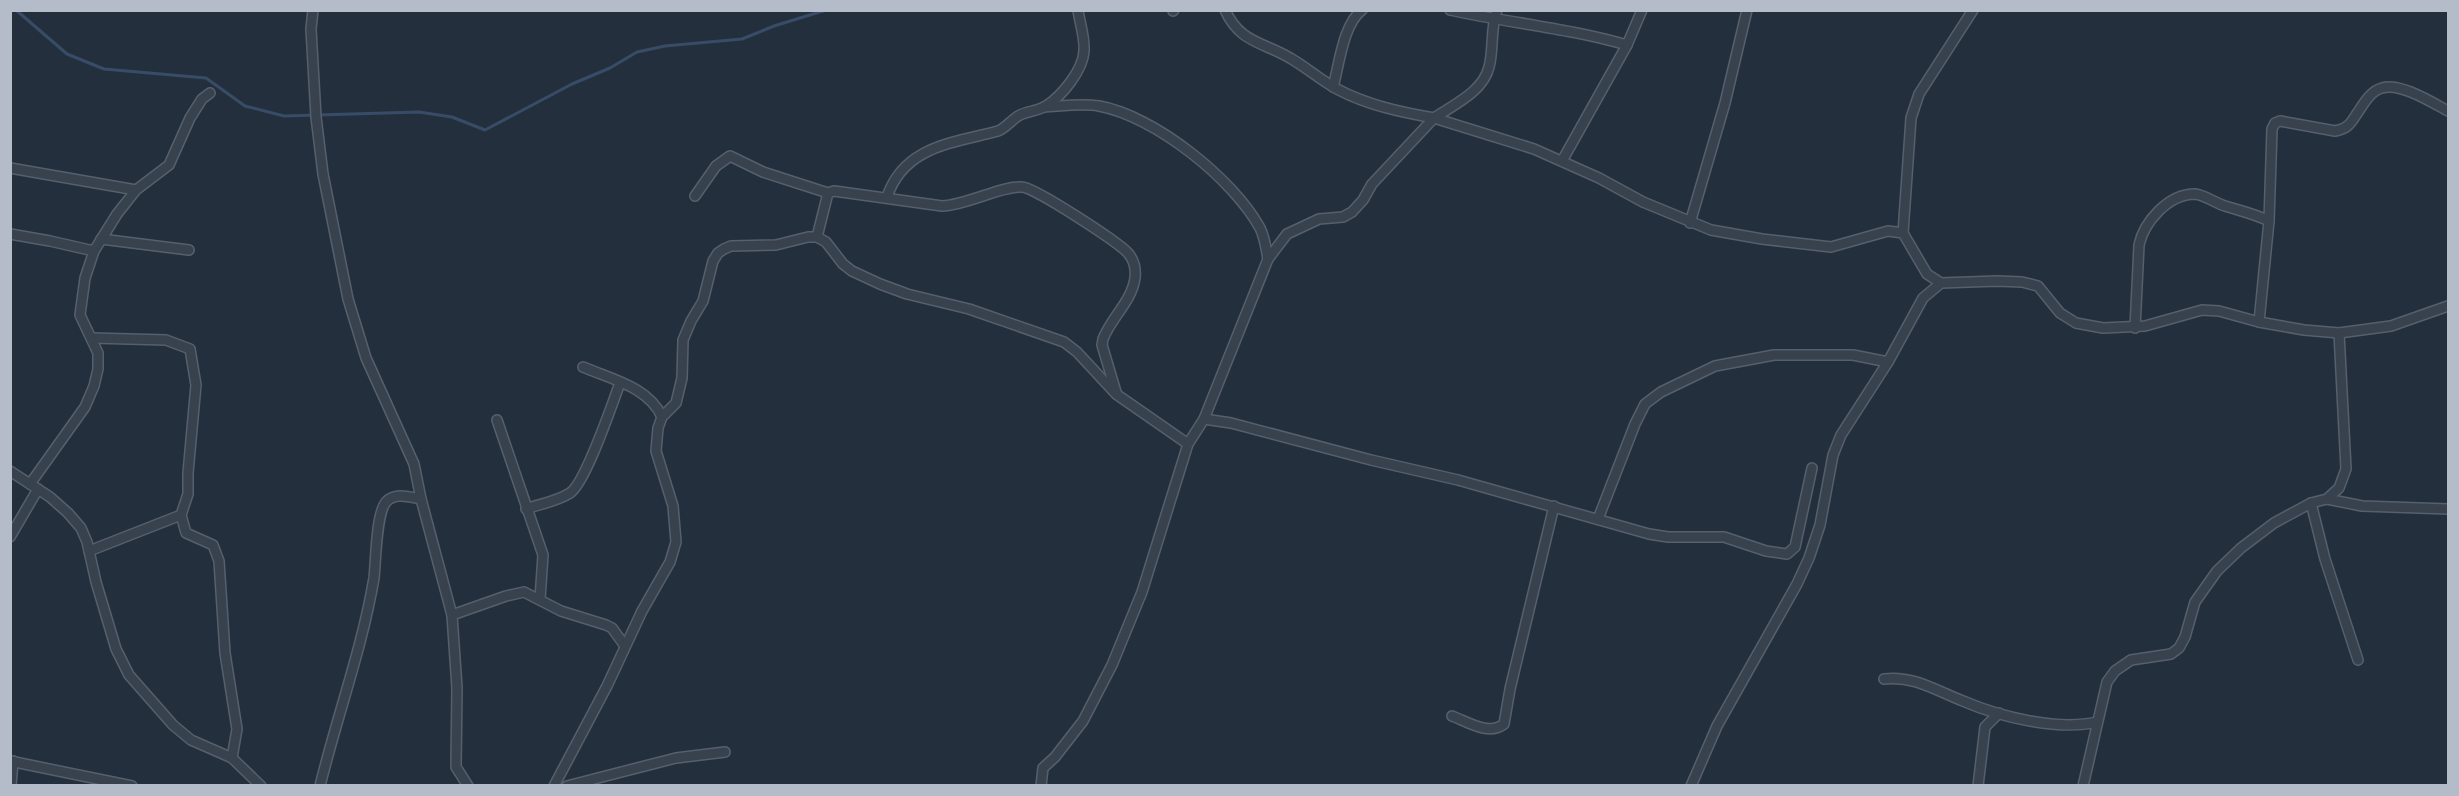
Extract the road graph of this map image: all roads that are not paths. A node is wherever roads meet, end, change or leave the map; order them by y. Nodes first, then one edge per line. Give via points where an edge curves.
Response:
1 (313, 10) edge
2 (1078, 10) edge
3 (1225, 10) edge
4 (1362, 10) edge
5 (1450, 10) edge
6 (1642, 10) edge
7 (1747, 10) edge
8 (1973, 10) edge
9 (1496, 15) edge
10 (1627, 45) junction
11 (1333, 87) junction
12 (210, 93) dead end
13 (1044, 107) junction
14 (2448, 111) edge
15 (1434, 118) junction
16 (1562, 161) junction
17 (10, 168) edge
18 (136, 190) junction
19 (828, 193) junction
20 (696, 196) dead end
21 (887, 197) junction
22 (2270, 221) junction
23 (1690, 223) junction
24 (1903, 233) junction
25 (10, 234) edge
26 (817, 237) junction
27 (101, 239) junction
28 (189, 250) dead end
29 (94, 251) junction
30 (1268, 259) junction
31 (1941, 283) junction
32 (2448, 306) edge
33 (2259, 322) junction
34 (2135, 328) junction
35 (2339, 333) junction
36 (92, 338) junction
37 (1888, 362) junction
38 (583, 367) dead end
39 (620, 383) junction
40 (1116, 394) junction
41 (662, 417) junction
42 (1204, 419) junction
43 (497, 420) dead end
44 (1188, 444) junction
45 (1812, 468) dead end
46 (10, 471) edge
47 (34, 487) junction
48 (421, 499) junction
49 (2327, 499) junction
50 (2311, 503) junction
51 (1554, 506) junction
52 (526, 509) junction
53 (2448, 509) edge
54 (181, 516) junction
55 (1598, 519) junction
56 (10, 537) edge
57 (89, 551) junction
58 (540, 599) junction
59 (452, 615) junction
60 (625, 646) junction
61 (2358, 660) dead end
62 (1884, 679) dead end
63 (1999, 713) junction
64 (1452, 716) dead end
65 (2097, 722) junction
66 (725, 752) dead end
67 (232, 758) junction
68 (12, 761) edge
69 (11, 786) edge
70 (132, 786) edge
71 (261, 786) edge
72 (320, 786) edge
73 (468, 786) edge
74 (554, 786) edge
75 (567, 786) edge
76 (1041, 786) edge
77 (1691, 786) edge
78 (1978, 786) edge
79 (2083, 786) edge

1 - 48 street via 316,125 348,299 366,358 414,464
2 - 13 street via 1084,53 1066,86
3 - 11 street via 1241,34 1291,58
4 - 11 street via 1348,28
5 - 9 street
6 - 10 street
7 - 23 street
8 - 24 street via 1920,94 1911,118
9 - 10 street
9 - 15 street via 1484,80
10 - 16 street
11 - 15 street via 1365,102
12 - 18 street via 189,118 169,165
13 - 21 street via 1018,116 1000,130 924,153 900,170
13 - 30 street via 1100,106 1148,124 1178,144 1216,173 1247,207 1264,236
14 - 22 street via 2414,93 2390,87 2372,94 2344,129 2275,123
15 - 16 street
15 - 30 street via 1372,184 1352,212 1343,217 1319,219 1287,234
16 - 23 street
17 - 18 street
18 - 27 street
19 - 20 street via 730,156 716,166
19 - 21 street via 834,190
19 - 26 street
21 - 40 street via 954,206 1014,187 1031,188 1128,253 1136,266 1135,279 1102,339
22 - 33 street
22 - 34 street via 2194,194 2159,211 2142,232 2139,245
23 - 24 street via 1762,239 1831,247 1888,231
24 - 31 street via 1927,274
25 - 29 street
26 - 40 street via 852,272 880,284 1064,342
26 - 41 street via 776,245 731,246 718,253 703,301 683,340 682,378 676,403
27 - 28 street
27 - 29 street
29 - 36 street via 85,278 80,315
30 - 42 street
31 - 34 street via 2022,282 2038,286 2060,313 2076,323
31 - 37 street via 1923,298
32 - 35 street via 2391,326
33 - 34 street via 2202,310
33 - 35 street
35 - 49 street via 2346,469 2339,488
36 - 47 street via 98,353 98,369 86,407
36 - 54 street via 166,340 190,350 196,385 188,494
37 - 55 street via 1853,355 1774,355 1715,366 1661,393 1645,404 1635,424
37 - 77 street via 1841,435 1809,558 1717,726
38 - 39 street
39 - 41 street via 651,398
39 - 52 street via 577,487 564,496
40 - 44 street
41 - 60 street via 656,451 673,506 675,542 670,562
42 - 44 street
42 - 51 street
43 - 52 street
44 - 76 street via 1155,555 1112,665 1083,721 1043,768
45 - 55 street via 1795,547 1787,554 1724,537 1649,534
46 - 47 street
47 - 56 street
47 - 57 street via 81,528
48 - 59 street
48 - 72 street via 392,497 380,514 368,613
49 - 50 street
49 - 53 street via 2362,506
50 - 61 street
50 - 65 street via 2274,523 2217,572 2195,602 2179,648 2171,654 2131,660 2115,671
51 - 55 street
51 - 64 street via 1504,724 1484,728
52 - 58 street via 543,555
54 - 57 street
54 - 67 street via 186,534 213,544 219,561 225,652 237,729
57 - 67 street via 116,649 129,675 191,740
58 - 59 street via 525,592
58 - 60 street via 561,611 612,628
59 - 73 street via 457,688 456,767
60 - 74 street
62 - 63 street via 1907,679
63 - 65 street via 2044,723
63 - 78 street via 1984,728
65 - 79 street
66 - 75 street via 676,758
67 - 71 street
68 - 69 street
68 - 70 street

